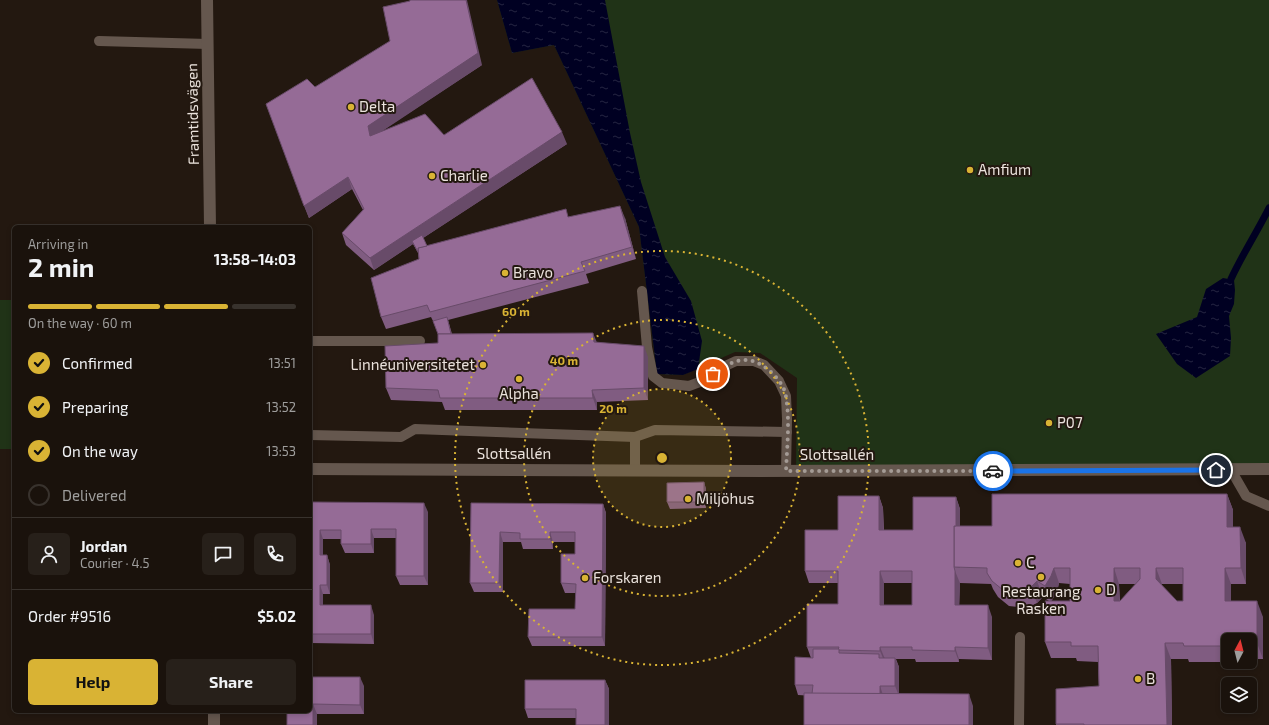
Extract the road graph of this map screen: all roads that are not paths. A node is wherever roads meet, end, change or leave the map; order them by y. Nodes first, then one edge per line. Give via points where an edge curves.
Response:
1 (207, 0) edge
2 (98, 41) dead end
3 (208, 44) junction
4 (210, 225) edge
5 (642, 291) dead end
6 (312, 341) edge
7 (420, 342) dead end
8 (787, 432) junction
9 (312, 435) edge
10 (635, 437) junction
11 (312, 469) edge
12 (1269, 469) edge
13 (635, 470) junction
14 (1231, 470) junction
15 (786, 471) junction
16 (1269, 506) edge
17 (1020, 637) dead end
18 (214, 713) edge
19 (214, 725) edge
20 (1020, 725) edge

1 - 3 street, Framtidsvägen
2 - 3 lane
3 - 4 street, Framtidsvägen
5 - 8 lane via 647,347 653,376 662,383 689,386 705,380 736,361 754,361 764,365 779,380 786,396
6 - 7 lane
8 - 10 lane via 655,430
8 - 15 lane
9 - 10 lane via 401,436 415,429
10 - 13 lane
11 - 13 street, Slottsallén
12 - 14 street, Slottsallén
13 - 15 street, Slottsallén
14 - 15 street, Slottsallén
14 - 16 lane via 1246,496
17 - 20 lane
18 - 19 street

